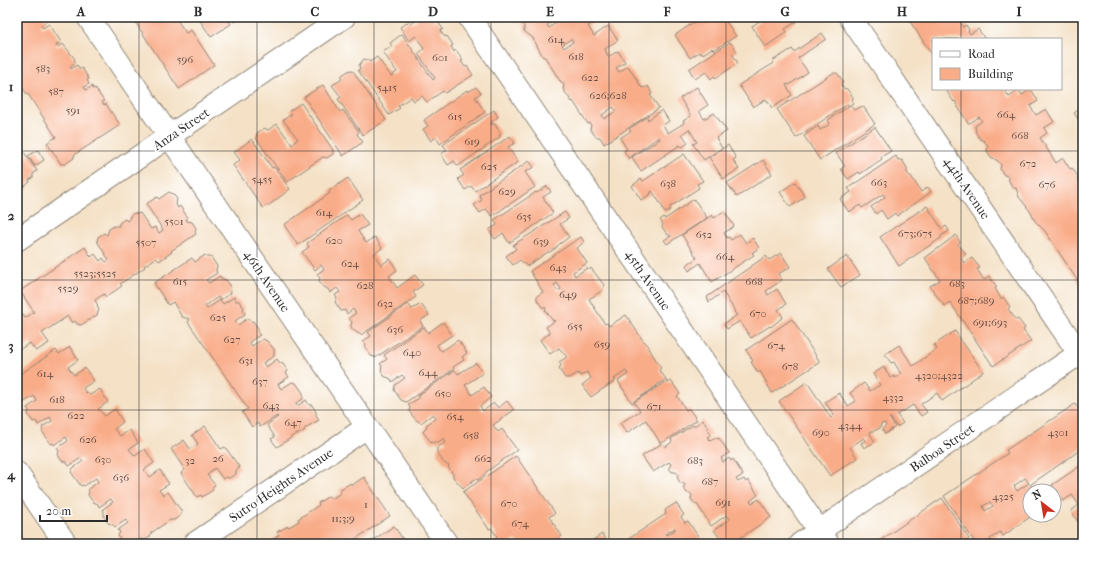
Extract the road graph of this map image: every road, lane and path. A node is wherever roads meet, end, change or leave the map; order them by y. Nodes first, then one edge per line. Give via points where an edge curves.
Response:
1 (88, 17) edge
2 (344, 17) edge
3 (469, 17) edge
4 (850, 17) edge
5 (169, 137) junction
6 (17, 240) edge
7 (1082, 354) edge
8 (367, 427) junction
9 (17, 473) edge
10 (824, 538) edge
11 (66, 544) edge
12 (194, 544) edge
13 (447, 544) edge
14 (800, 544) edge

1 - 5 street, 46th Avenue
2 - 5 street, Anza Street
3 - 10 street, 45th Avenue
4 - 7 street, 44th Avenue
5 - 6 street, Anza Street
5 - 8 street, 46th Avenue
7 - 10 street, Balboa Street
8 - 12 street, Sutro Heights Avenue
8 - 13 street, 46th Avenue
9 - 11 street
10 - 14 street, Balboa Street

